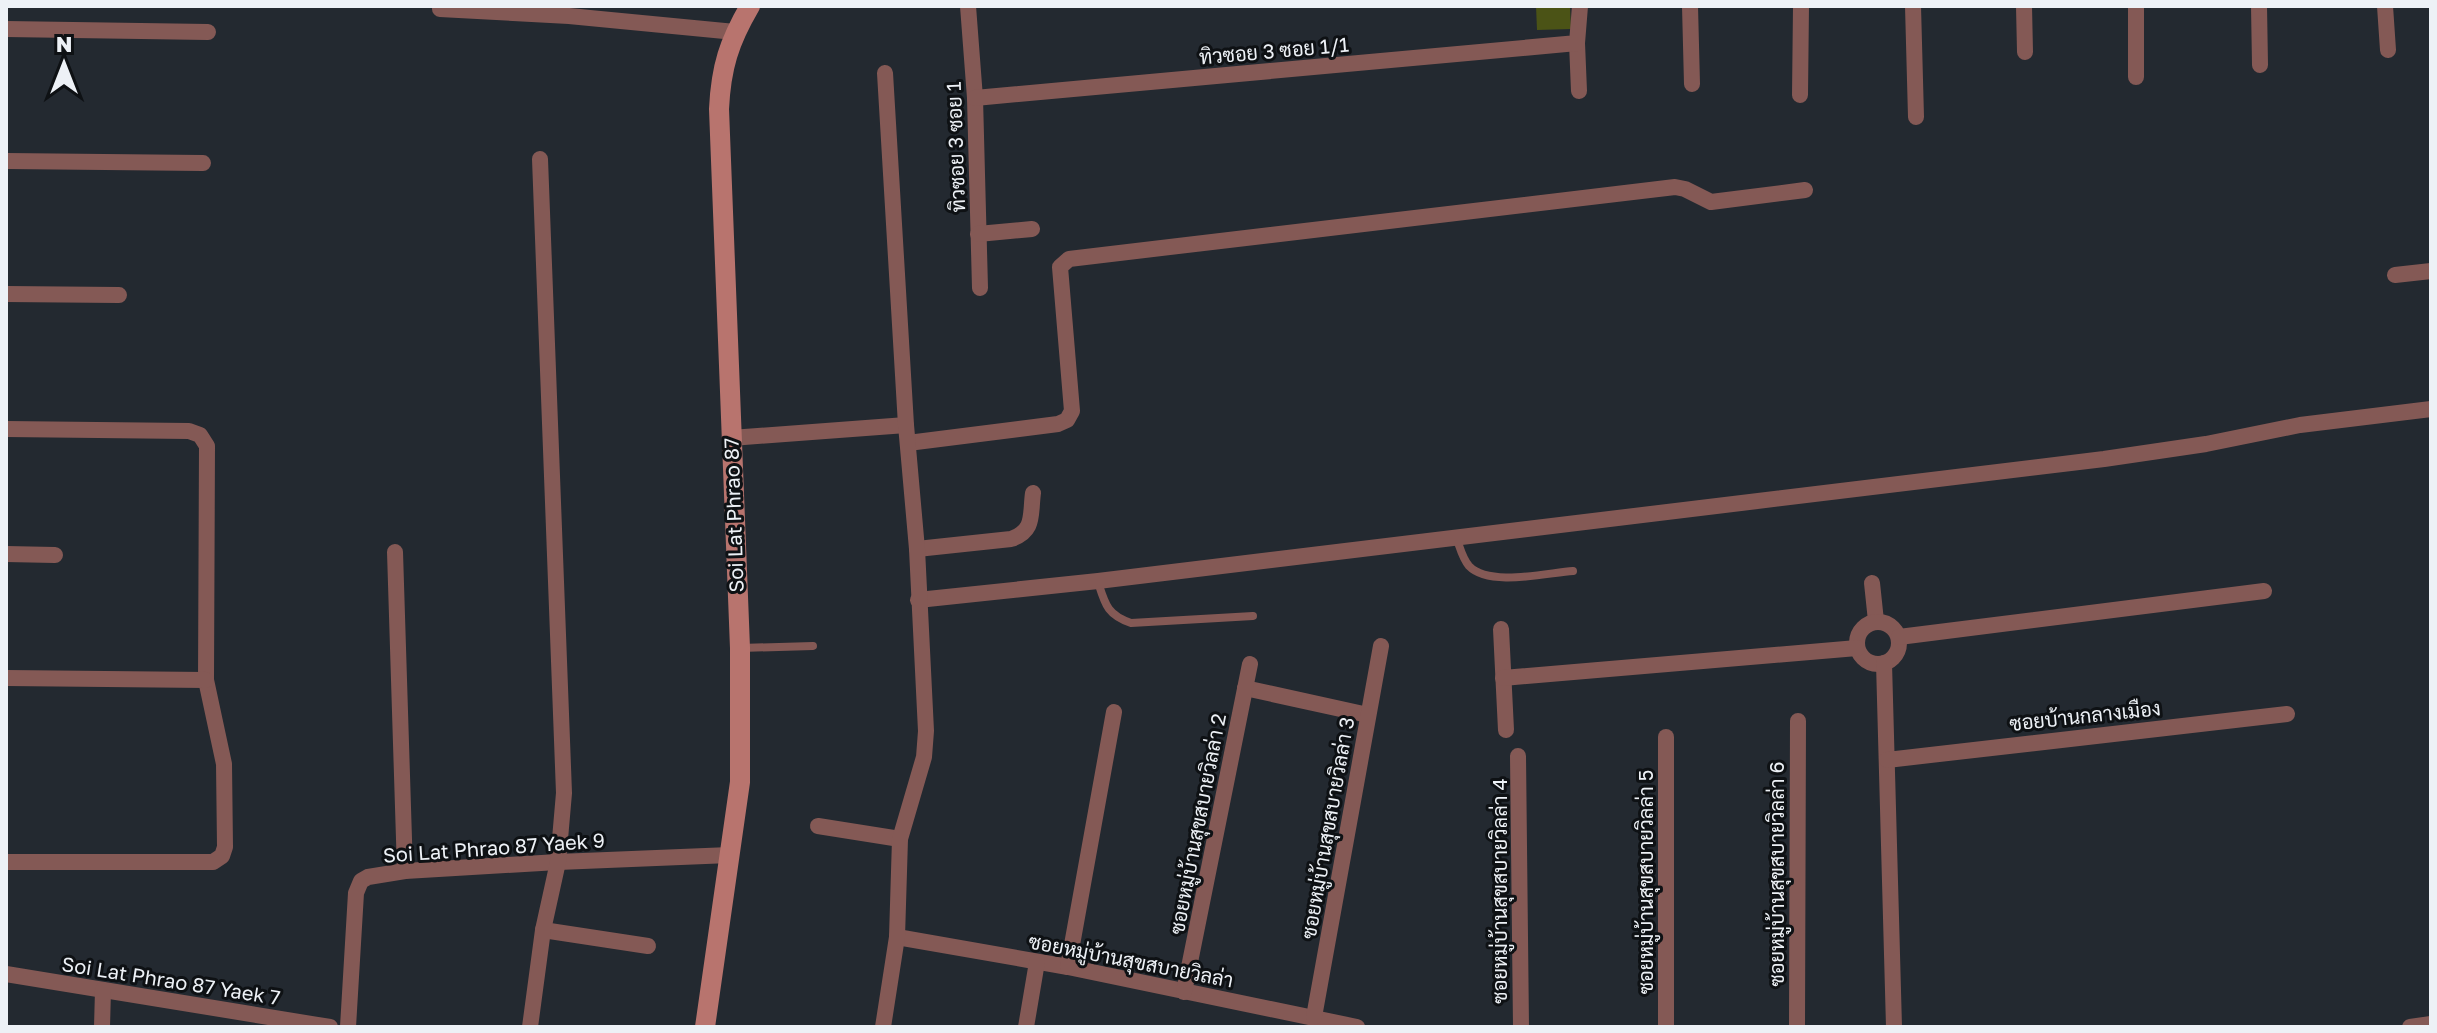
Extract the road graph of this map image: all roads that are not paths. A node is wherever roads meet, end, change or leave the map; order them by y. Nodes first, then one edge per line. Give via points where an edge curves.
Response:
1 (750, 6) edge
2 (968, 6) edge
3 (1580, 6) edge
4 (1690, 6) edge
5 (1801, 6) edge
6 (1913, 6) edge
7 (2024, 6) edge
8 (2136, 6) edge
9 (2259, 6) edge
10 (2385, 6) edge
11 (440, 9) dead end
12 (569, 11) edge
13 (6, 29) edge
14 (208, 32) dead end
15 (735, 32) junction
16 (1577, 43) junction
17 (2388, 50) dead end
18 (2025, 52) dead end
19 (2260, 65) dead end
20 (885, 73) dead end
21 (2136, 77) dead end
22 (1692, 84) dead end
23 (1579, 91) dead end
24 (1800, 95) dead end
25 (975, 98) junction
26 (1916, 117) dead end
27 (540, 159) dead end
28 (6, 161) edge
29 (203, 163) dead end
30 (1805, 190) dead end
31 (1032, 229) dead end
32 (978, 234) junction
33 (2431, 271) edge
34 (2395, 275) dead end
35 (980, 288) dead end
36 (6, 294) edge
37 (119, 295) dead end
38 (2431, 409) edge
39 (906, 425) junction
40 (6, 429) edge
41 (731, 438) junction
42 (908, 443) junction
43 (1033, 493) dead end
44 (1456, 537) junction
45 (917, 549) junction
46 (395, 552) dead end
47 (6, 554) edge
48 (55, 555) dead end
49 (1573, 571) dead end
50 (1098, 581) junction
51 (1872, 583) dead end
52 (2264, 591) dead end
53 (918, 600) junction
54 (1253, 616) dead end
55 (1876, 621) junction
56 (1501, 629) dead end
57 (1899, 637) junction
58 (813, 646) dead end
59 (1381, 646) dead end
60 (740, 648) junction
61 (1857, 648) junction
62 (1884, 663) junction
63 (1250, 664) dead end
64 (6, 678) edge
65 (1503, 678) junction
66 (206, 680) junction
67 (1245, 688) junction
68 (1114, 712) dead end
69 (2287, 714) dead end
70 (1368, 715) junction
71 (1798, 721) dead end
72 (1506, 730) dead end
73 (1666, 737) dead end
74 (1518, 756) dead end
75 (1887, 760) junction
76 (818, 826) dead end
77 (900, 839) junction
78 (730, 855) junction
79 (6, 862) edge
80 (558, 862) junction
81 (405, 871) junction
82 (543, 930) junction
83 (897, 937) junction
84 (648, 946) dead end
85 (1037, 962) junction
86 (1068, 967) junction
87 (6, 974) edge
88 (103, 990) junction
89 (1184, 992) junction
90 (1314, 1017) junction
91 (2431, 1024) edge
92 (102, 1027) edge
93 (330, 1027) edge
94 (348, 1027) edge
95 (530, 1027) edge
96 (705, 1027) edge
97 (883, 1027) edge
98 (1026, 1027) edge
99 (1357, 1027) edge
100 (1521, 1027) edge
101 (1666, 1027) edge
102 (1797, 1027) edge
103 (1894, 1027) edge
104 (2410, 1027) edge

1 - 15 street, Soi Lat Phrao 87
2 - 25 street, ทิวซอย 3 ซอย 1
3 - 16 street
4 - 22 street
5 - 24 street
6 - 26 street
7 - 18 street
8 - 21 street
9 - 19 street
10 - 17 street
11 - 12 street
12 - 15 street
13 - 14 street
15 - 41 street, Soi Lat Phrao 87 via 724,62 719,109
16 - 23 street
16 - 25 street, ทิวซอย 3 ซอย 1/1
20 - 39 street
25 - 32 street, ทิวซอย 3 ซอย 1
27 - 80 street via 564,793
28 - 29 street
30 - 42 street via 1711,202 1675,187 1069,259 1060,267 1072,411 1067,420
31 - 32 street
32 - 35 street, ทิวซอย 3 ซอย 1
33 - 34 street
36 - 37 street
38 - 44 street via 2104,459
39 - 41 street
39 - 42 street
40 - 66 street via 200,435 207,446
41 - 60 street, Soi Lat Phrao 87
42 - 45 street
43 - 45 street via 1029,524 1019,537
44 - 49 lane via 1470,566 1484,575
44 - 50 street
45 - 53 street
46 - 81 street
47 - 48 street
50 - 53 street
50 - 54 lane via 1111,613 1131,623
51 - 55 street
52 - 57 street
53 - 77 street via 925,744
55 - 57 street via 1891,625
55 - 61 street via 1860,630
56 - 65 street
57 - 62 street via 1897,653
58 - 60 lane
59 - 70 street, ซอยหมู่บ้านสุขสบายวิลล่า 3
60 - 78 street, Soi Lat Phrao 87 via 740,782
61 - 62 street via 1868,661
61 - 65 street
62 - 75 street
63 - 67 street, ซอยหมู่บ้านสุขสบายวิลล่า 2
64 - 66 street
65 - 72 street
66 - 79 street via 224,764 222,856 213,862
67 - 70 street
67 - 89 street, ซอยหมู่บ้านสุขสบายวิลล่า 2
68 - 86 street
69 - 75 street, ซอยบ้านกลางเมือง
70 - 90 street, ซอยหมู่บ้านสุขสบายวิลล่า 3
71 - 102 street, ซอยหมู่บ้านสุขสบายวิลล่า 6
73 - 101 street, ซอยหมู่บ้านสุขสบายวิลล่า 5
74 - 100 street, ซอยหมู่บ้านสุขสบายวิลล่า 4
75 - 103 street
76 - 77 street
77 - 83 street
78 - 80 street, Soi Lat Phrao 87 Yaek 9
78 - 96 street, Soi Lat Phrao 87
80 - 81 street, Soi Lat Phrao 87 Yaek 9
80 - 82 street
81 - 94 street, Soi Lat Phrao 87 Yaek 9 via 368,877 356,893
82 - 84 street
82 - 95 street
83 - 85 street, ซอยหมู่บ้านสุขสบายวิลล่า
83 - 97 street
85 - 86 street, ซอยหมู่บ้านสุขสบายวิลล่า
85 - 98 street
86 - 89 street, ซอยหมู่บ้านสุขสบายวิลล่า
87 - 88 street, Soi Lat Phrao 87 Yaek 7
88 - 92 street
88 - 93 street, Soi Lat Phrao 87 Yaek 7
89 - 90 street, ซอยหมู่บ้านสุขสบายวิลล่า
90 - 99 street, ซอยหมู่บ้านสุขสบายวิลล่า
91 - 104 street

